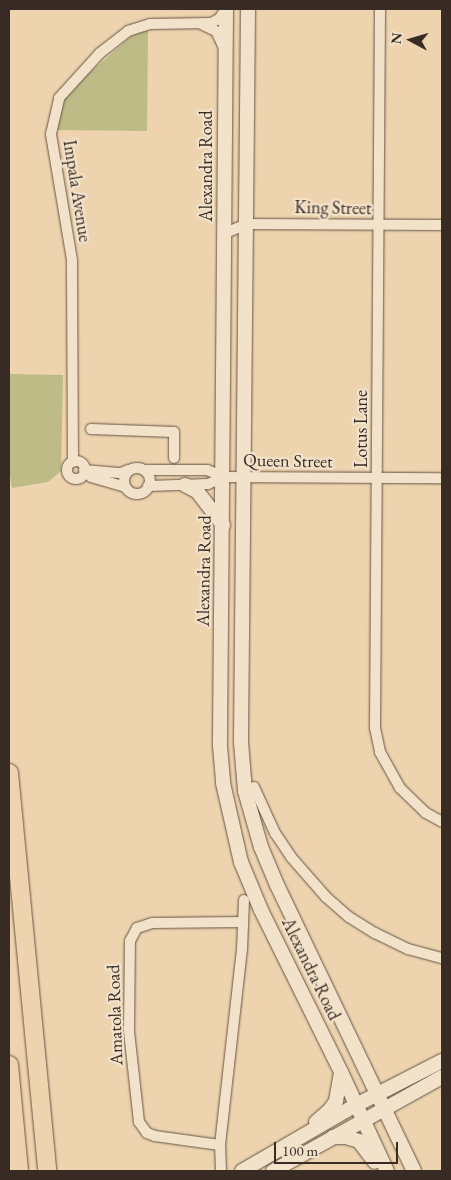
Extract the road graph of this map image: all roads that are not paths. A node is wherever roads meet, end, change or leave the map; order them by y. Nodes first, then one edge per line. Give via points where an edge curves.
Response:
1 (226, 9) edge
2 (248, 9) edge
3 (380, 9) edge
4 (203, 25) junction
5 (226, 54) junction
6 (247, 224) junction
7 (378, 225) junction
8 (442, 225) edge
9 (225, 233) junction
10 (91, 429) dead end
11 (174, 458) dead end
12 (73, 462) junction
13 (130, 470) junction
14 (144, 470) junction
15 (83, 473) junction
16 (224, 476) junction
17 (242, 477) junction
18 (442, 478) edge
19 (376, 479) junction
20 (185, 485) junction
21 (148, 486) junction
22 (125, 487) junction
23 (223, 525) junction
24 (9, 773) edge
25 (254, 786) dead end
26 (442, 822) edge
27 (244, 900) dead end
28 (243, 922) junction
29 (442, 958) edge
30 (442, 1060) edge
31 (9, 1065) edge
32 (341, 1072) junction
33 (442, 1077) edge
34 (378, 1093) junction
35 (356, 1105) junction
36 (384, 1108) junction
37 (363, 1120) junction
38 (332, 1137) junction
39 (220, 1146) junction
40 (284, 1146) junction
41 (20, 1171) edge
42 (48, 1171) edge
43 (221, 1171) edge
44 (242, 1171) edge
45 (275, 1171) edge
46 (381, 1171) edge
47 (387, 1171) edge
48 (414, 1171) edge

1 - 4 street via 219,19
1 - 5 main road, Alexandra Road
2 - 6 main road, Alexandra Road
3 - 7 street, Lotus Lane
4 - 5 street via 216,31
4 - 12 street, Impala Avenue via 150,24 128,30 68,87 56,107 51,134 72,260
5 - 9 main road, Alexandra Road
6 - 7 street, King Street
6 - 9 street, King Street
6 - 17 main road, Alexandra Road
7 - 8 street, King Street
7 - 19 street, Lotus Lane
9 - 16 main road, Alexandra Road
10 - 11 street via 174,432
12 - 15 street via 81,464
12 - 15 street via 67,469 68,475 74,479
13 - 14 street
13 - 15 street
13 - 22 street via 124,480
14 - 16 street via 207,470
14 - 21 street
15 - 22 street
16 - 17 street, Queen Street
16 - 20 street via 208,484
16 - 23 main road, Alexandra Road
17 - 19 street, Queen Street
17 - 34 main road, Alexandra Road via 241,742 245,791 261,846 277,885
18 - 19 street, Queen Street
19 - 26 street, Lotus Lane via 374,707 378,745 392,776 406,795
20 - 21 street
20 - 23 main road via 197,491
21 - 22 street via 137,493
23 - 32 main road, Alexandra Road via 220,746 228,810 241,862 261,910
24 - 42 highway
25 - 29 street via 275,833 326,897 375,933 408,949
27 - 28 street
28 - 39 street
28 - 39 street, Amatola Road via 152,923 137,928 130,941 129,1031 139,1122 147,1133 155,1136
30 - 34 main road
31 - 41 highway
32 - 35 main road, Alexandra Road
32 - 40 main road via 336,1099 330,1110
33 - 36 main road
34 - 35 main road
34 - 36 main road, Alexandra Road
35 - 37 main road, Alexandra Road
35 - 40 main road
36 - 37 main road
36 - 48 main road, Alexandra Road
37 - 38 main road
37 - 47 main road, Alexandra Road
38 - 45 main road
38 - 46 main road via 359,1141
39 - 43 street
40 - 44 main road

